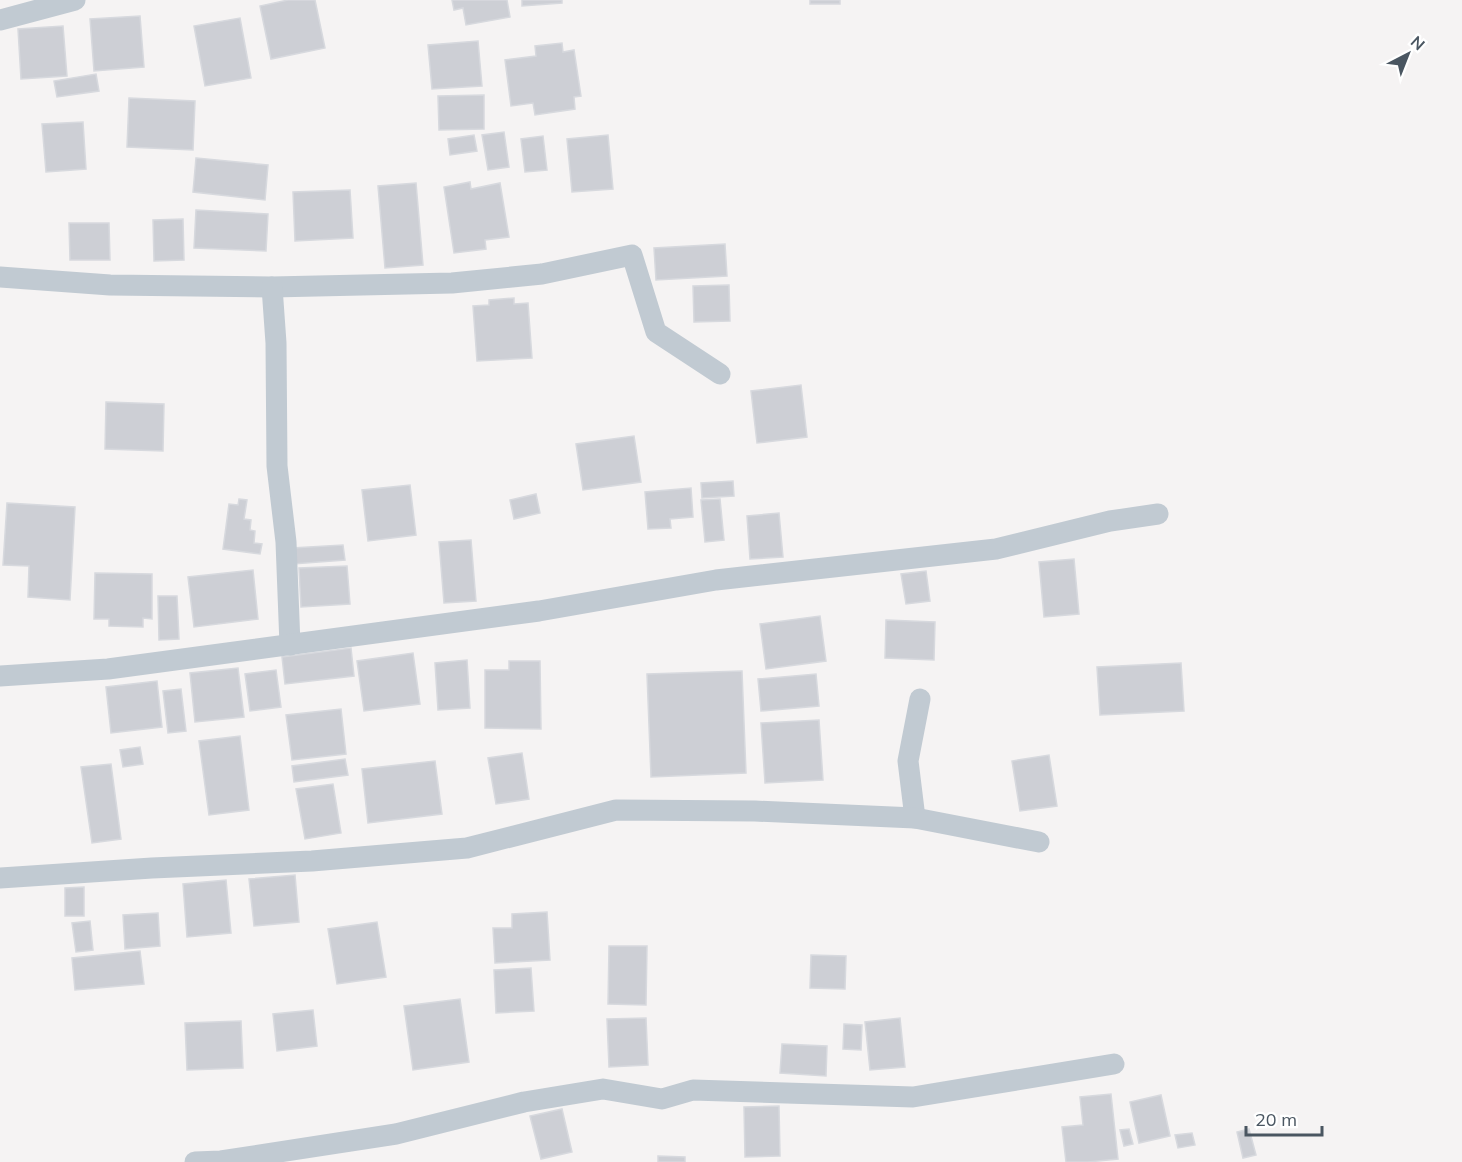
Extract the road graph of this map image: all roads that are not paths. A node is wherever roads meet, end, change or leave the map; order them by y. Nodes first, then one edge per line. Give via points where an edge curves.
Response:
1 (75, 0) edge
2 (0, 20) edge
3 (0, 277) edge
4 (272, 287) junction
5 (720, 374) dead end
6 (1158, 514) dead end
7 (290, 645) junction
8 (0, 676) edge
9 (920, 699) dead end
10 (915, 818) junction
11 (1039, 842) dead end
12 (0, 878) edge
13 (1114, 1064) dead end
14 (195, 1162) edge

1 - 2 street
3 - 4 street via 110,285
4 - 5 street via 452,283 542,274 632,255 656,332
4 - 7 street via 277,466 286,542
6 - 7 street via 1110,521 996,549 716,580
7 - 8 street via 108,669
9 - 10 street via 908,761
10 - 11 street
10 - 12 street via 616,810 467,848 312,861
13 - 14 street via 912,1097 693,1090 662,1099 603,1089 524,1102 396,1134

